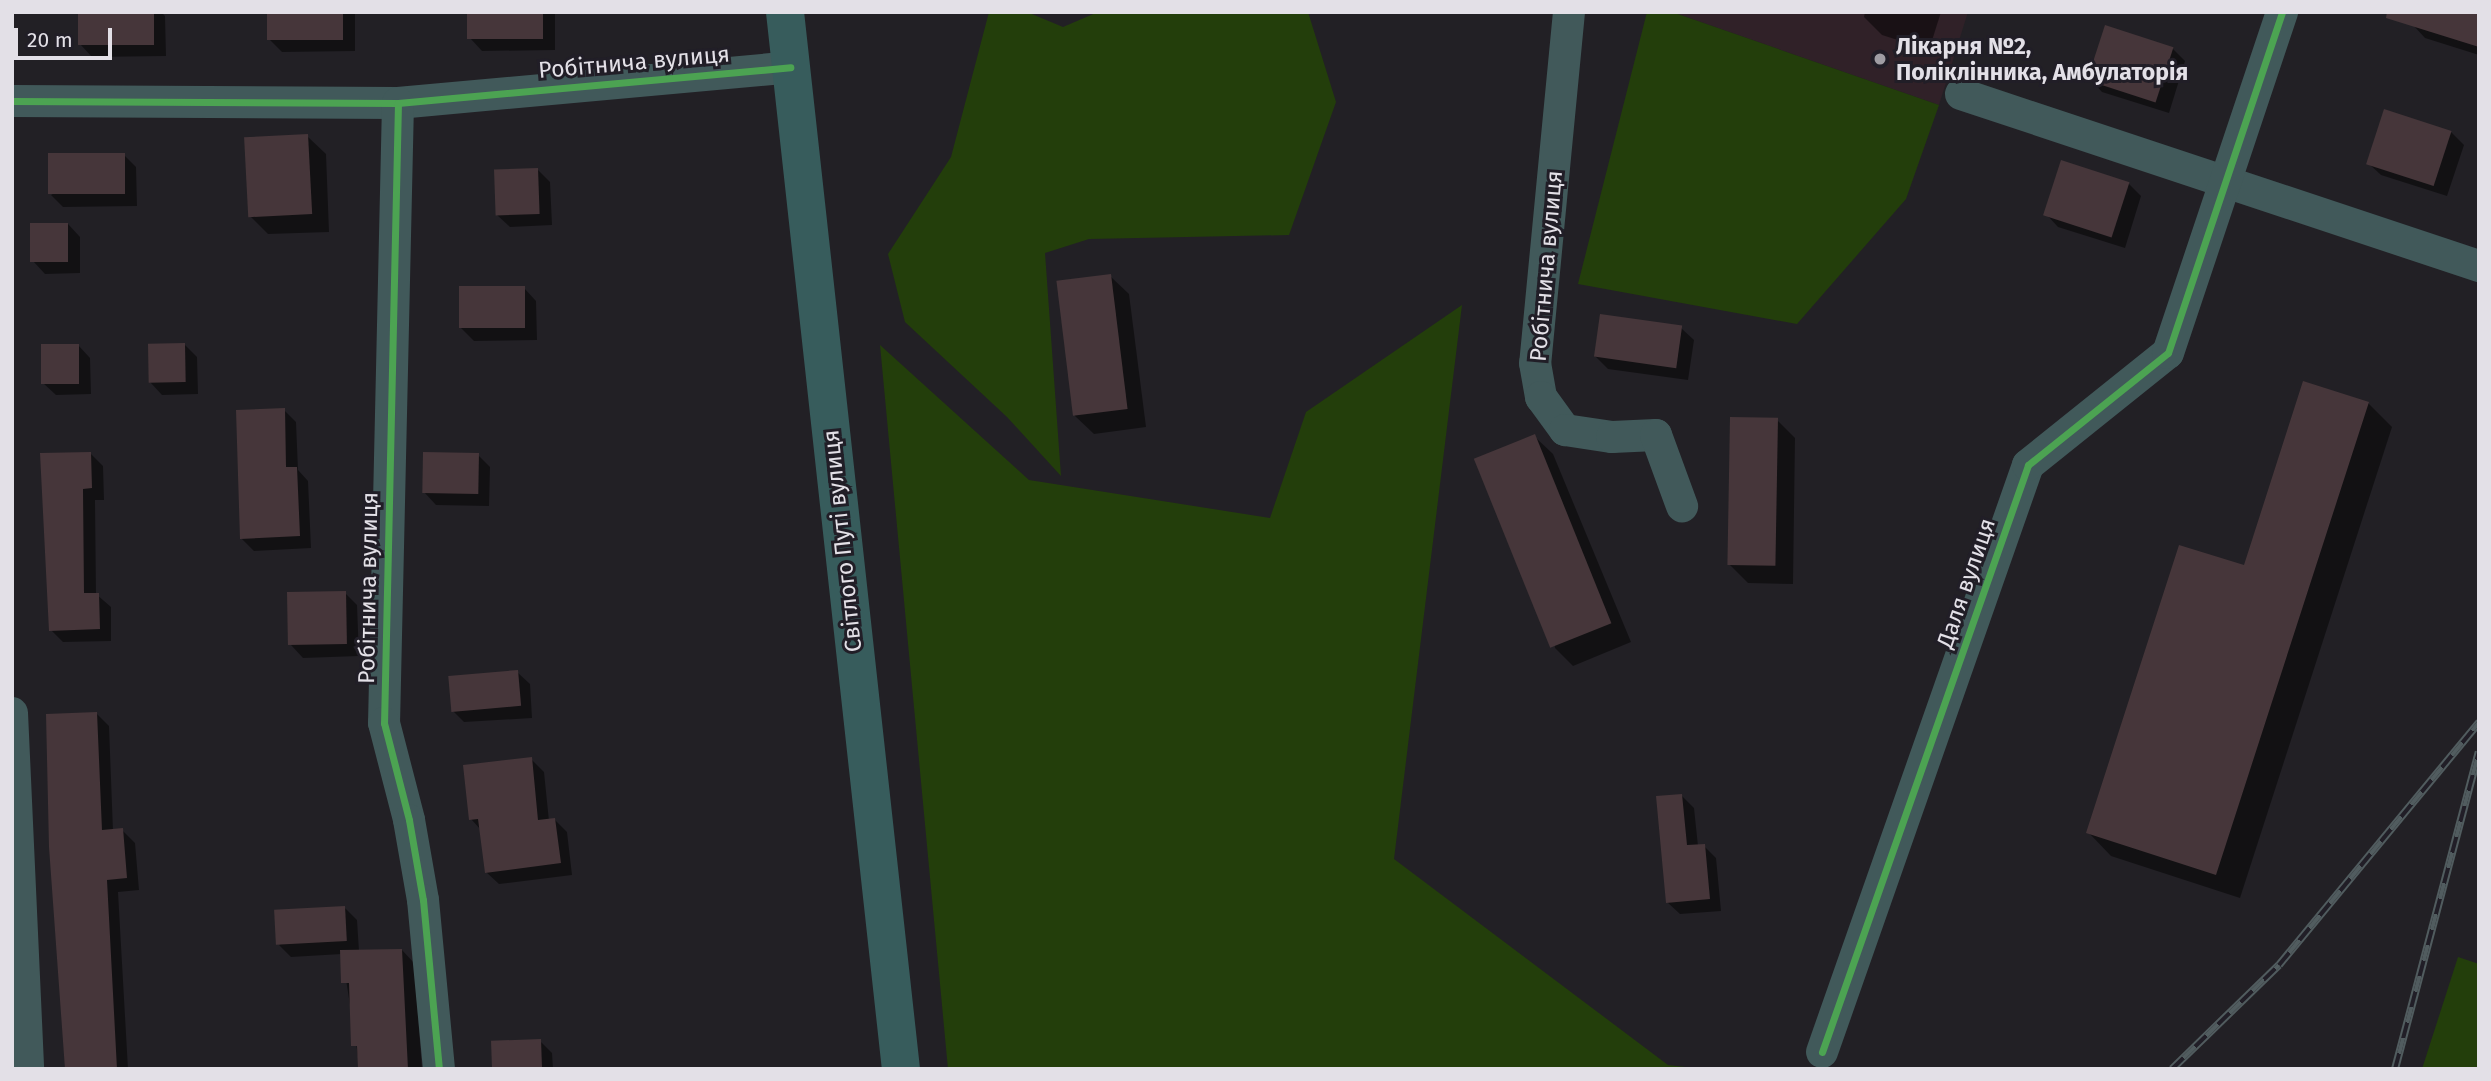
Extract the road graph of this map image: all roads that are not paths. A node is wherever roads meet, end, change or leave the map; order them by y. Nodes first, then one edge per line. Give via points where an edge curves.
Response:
1 (785, 12) edge
2 (1569, 12) edge
3 (2282, 12) edge
4 (790, 67) junction
5 (1961, 94) dead end
6 (12, 101) edge
7 (398, 103) junction
8 (2228, 183) junction
9 (2479, 266) edge
10 (1682, 506) dead end
11 (12, 713) edge
12 (1822, 1052) dead end
13 (28, 1069) edge
14 (439, 1069) edge
15 (901, 1069) edge

1 - 4 main road, Світлого Путі вулиця
2 - 10 street, Робітнича вулиця via 1535,363 1541,397 1565,430 1612,437 1656,435
3 - 8 street, Даля вулиця
4 - 7 street, Робітнича вулиця
4 - 15 main road, Світлого Путі вулиця
5 - 8 street
6 - 7 street, Робітнича вулиця
7 - 14 street, Робітнича вулиця via 384,723 409,820 423,900
8 - 9 street
8 - 12 street, Даля вулиця via 2168,353 2028,465
11 - 13 street

